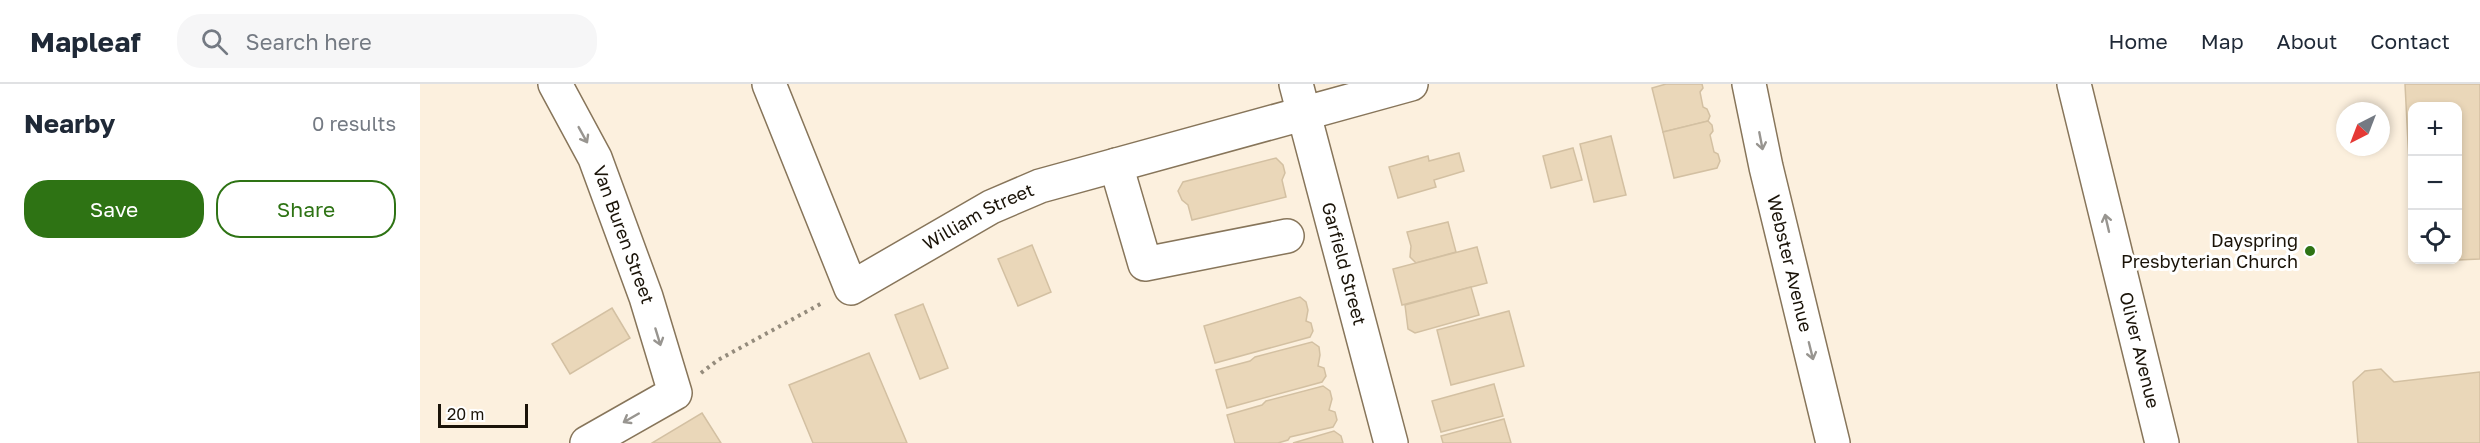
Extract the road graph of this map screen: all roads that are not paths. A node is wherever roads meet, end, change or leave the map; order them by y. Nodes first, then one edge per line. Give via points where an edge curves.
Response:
1 (555, 84) edge
2 (769, 84) edge
3 (1411, 84) edge
4 (1749, 84) edge
5 (2073, 84) edge
6 (1299, 99) edge
7 (1116, 165) junction
8 (1287, 236) dead end
9 (587, 443) edge
10 (1391, 443) edge
11 (1833, 443) edge
12 (2162, 443) edge

1 -> 9 street, Van Buren Street via 595,158 646,297 675,393
2 - 7 street, William Street via 851,288 991,207 1040,186
3 - 6 street, William Street
4 -> 11 street, Webster Avenue
12 -> 5 street, Oliver Avenue
6 - 7 street, William Street
6 - 10 street, Garfield Street
7 - 8 street via 1145,264

